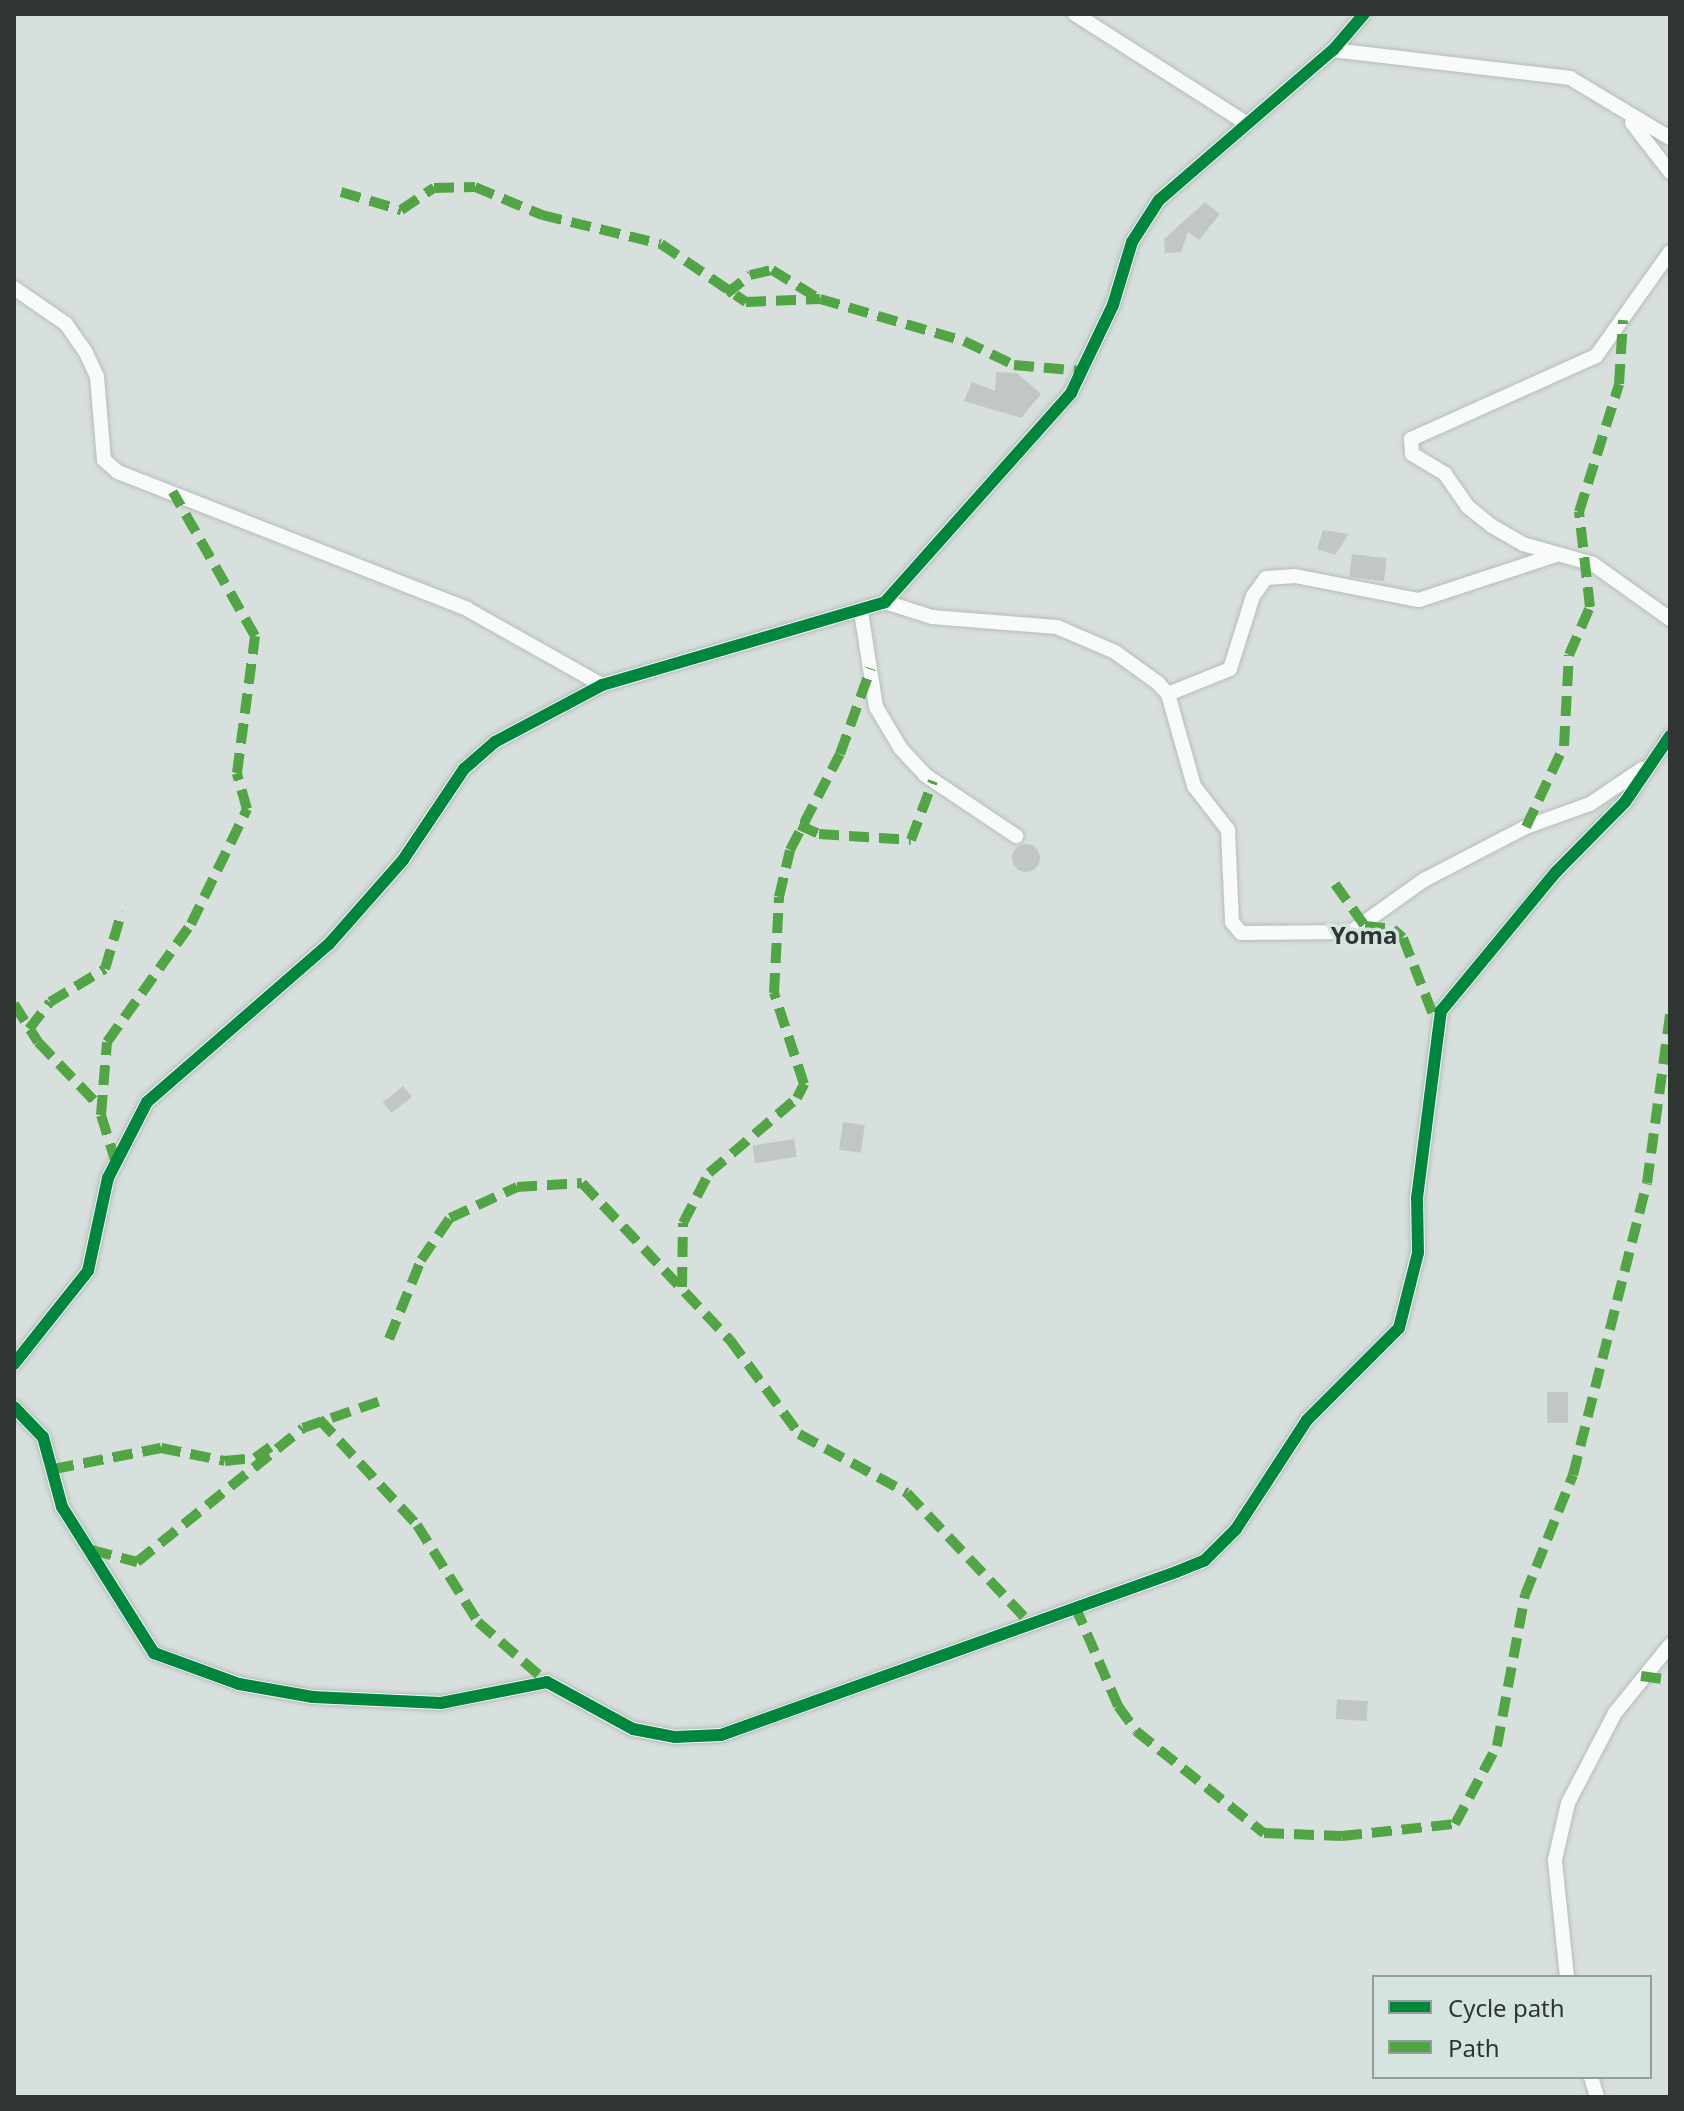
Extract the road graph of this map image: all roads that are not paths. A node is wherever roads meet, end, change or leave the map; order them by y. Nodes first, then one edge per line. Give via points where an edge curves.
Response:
1 (1075, 14) edge
2 (1364, 14) edge
3 (1333, 50) junction
4 (1627, 116) junction
5 (1246, 123) junction
6 (1670, 138) edge
7 (1670, 172) edge
8 (1670, 252) edge
9 (14, 288) edge
10 (1556, 555) junction
11 (885, 602) junction
12 (861, 612) junction
13 (1670, 619) edge
14 (602, 685) junction
15 (1168, 694) junction
16 (1670, 736) edge
17 (1660, 752) junction
18 (1016, 836) dead end
19 (14, 1364) edge
20 (14, 1407) edge
21 (1670, 1645) edge
22 (1567, 1975) edge

1 - 5 street
2 - 3 street
3 - 4 street via 1570,78
3 - 5 street
4 - 6 street
4 - 7 street
5 - 11 street via 1189,167 1141,222 1113,305 1071,393
8 - 10 street via 1596,356 1512,389 1480,412 1420,429 1411,439 1412,454 1445,474 1467,506 1523,544
9 - 14 street via 66,324 86,353 97,377 104,460 118,472 467,609
10 - 13 street via 1593,564
10 - 15 street via 1419,600 1295,576 1266,578 1253,596 1230,669
11 - 12 street
11 - 15 street via 932,617 1084,635
12 - 14 street
12 - 18 street via 876,707 901,749 925,775
14 - 19 street via 495,742 464,769 403,860 329,944 147,1102 108,1178 88,1271
15 - 17 street via 1194,786 1228,830 1232,922 1241,933 1351,932 1424,880 1526,827 1590,804
16 - 17 street
17 - 20 street via 1617,812 1556,872 1441,1011 1417,1198 1418,1253 1399,1328 1307,1420 1236,1529 1205,1560 1176,1572 721,1735 675,1737 633,1729 547,1682 441,1703 313,1697 239,1684 154,1653 62,1507 43,1437
21 - 22 street via 1615,1713 1568,1803 1555,1860

